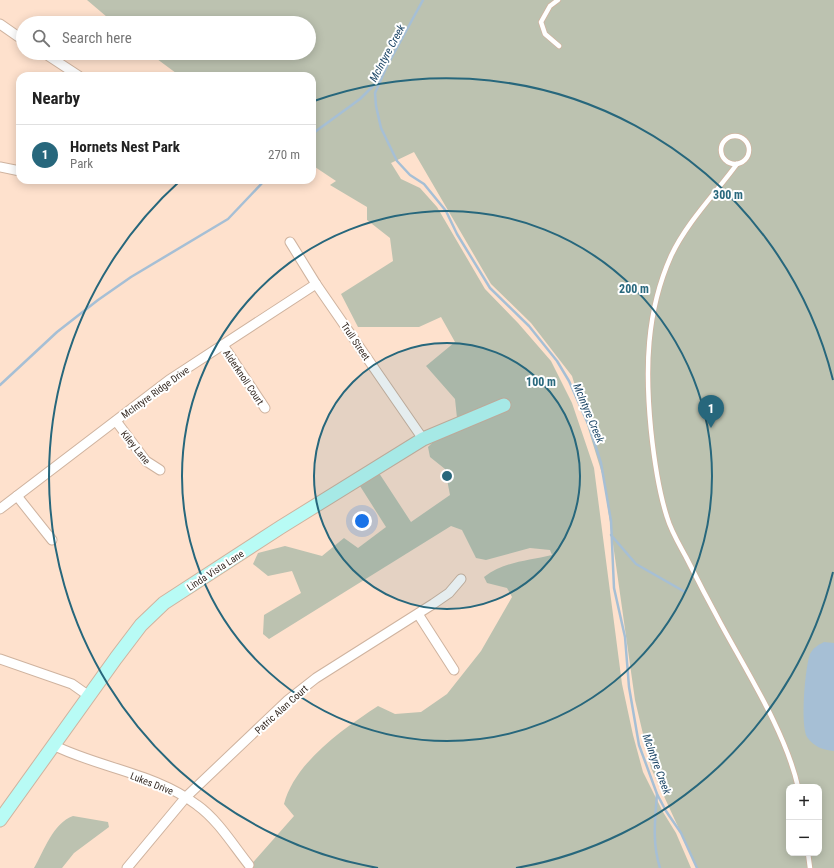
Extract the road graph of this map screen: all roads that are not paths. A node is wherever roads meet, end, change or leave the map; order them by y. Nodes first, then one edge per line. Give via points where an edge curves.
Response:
1 (558, 0) edge
2 (0, 24) edge
3 (16, 35) edge
4 (559, 46) dead end
5 (55, 60) edge
6 (73, 72) edge
7 (737, 164) junction
8 (0, 167) edge
9 (16, 170) edge
10 (290, 242) dead end
11 (316, 284) junction
12 (223, 345) junction
13 (504, 405) dead end
14 (265, 408) dead end
15 (116, 421) junction
16 (424, 439) junction
17 (160, 470) dead end
18 (17, 496) junction
19 (0, 509) edge
20 (52, 540) dead end
21 (461, 579) dead end
22 (418, 614) junction
23 (0, 659) edge
24 (454, 670) dead end
25 (89, 696) junction
26 (53, 745) junction
27 (797, 784) edge
28 (186, 797) junction
29 (2, 813) edge
30 (808, 856) edge
31 (249, 865) dead end
32 (126, 868) edge
33 (810, 868) edge

1 - 4 lane via 550,6 541,22 545,34
2 - 3 street
5 - 6 street
7 - 7 lane via 748,157 749,148 744,139 735,136 726,140 721,152 728,162
7 - 27 lane via 685,232 663,276 647,353 647,398 656,470 667,518 757,690 787,754
8 - 9 street
10 - 11 street, Trull Street
11 - 12 street, McIntyre Ridge Drive
11 - 16 street, Trull Street
12 - 14 street, Alderknoll Court
12 - 15 street, McIntyre Ridge Drive via 169,380
13 - 16 street, Linda Vista Lane
15 - 17 street, Kiley Lane via 146,462
15 - 18 street, McIntyre Ridge Drive
16 - 25 street, Linda Vista Lane via 164,603 141,625
18 - 19 street, McIntyre Ridge Drive
18 - 20 street
21 - 22 street, Patric Alan Court via 449,593
22 - 24 street
22 - 28 street, Patric Alan Court via 303,688
23 - 25 street via 72,684
25 - 26 street, Linda Vista Lane
26 - 28 street, Lukes Drive via 164,786
26 - 29 street, Linda Vista Lane
28 - 31 street, Lukes Drive via 210,816
28 - 32 street, Patric Alan Court
30 - 33 lane

